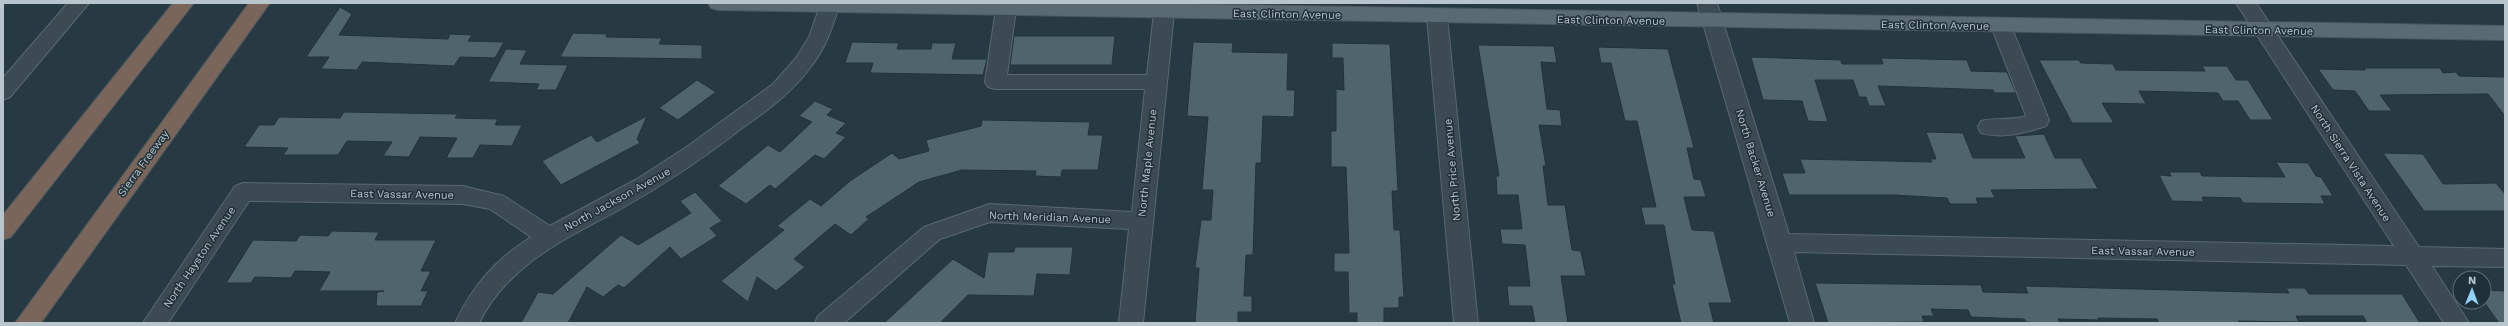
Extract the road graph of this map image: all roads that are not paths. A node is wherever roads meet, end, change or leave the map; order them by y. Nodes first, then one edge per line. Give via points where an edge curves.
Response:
1 (79, 3) edge
2 (184, 3) edge
3 (260, 3) edge
4 (718, 3) edge
5 (2246, 3) edge
6 (829, 6) junction
7 (1164, 8) edge
8 (1006, 9) junction
9 (1709, 12) edge
10 (1437, 17) junction
11 (2001, 26) junction
12 (2264, 30) junction
13 (2505, 33) edge
14 (1156, 82) junction
15 (3, 92) edge
16 (1989, 126) dead end
17 (243, 192) joint
18 (1141, 221) junction
19 (3, 231) edge
20 (549, 237) junction
21 (1780, 243) junction
22 (2413, 257) junction
23 (2505, 258) edge
24 (28, 323) edge
25 (155, 323) edge
26 (467, 323) edge
27 (827, 323) edge
28 (1131, 323) edge
29 (1466, 323) edge
30 (1802, 323) edge
31 (2457, 323) edge

1 - 15 street
2 - 19 highway
3 - 24 highway, Sierra Freeway
4 - 6 main road, East Clinton Avenue
5 - 12 street, North Sierra Vista Avenue
6 - 8 main road, East Clinton Avenue
6 - 20 street, North Jackson Avenue via 819,38 803,63 780,89 658,177
7 - 8 main road, East Clinton Avenue
7 - 10 main road, East Clinton Avenue
7 - 14 street, North Maple Avenue
8 - 14 street via 995,82
9 - 10 main road, East Clinton Avenue
9 - 11 main road, East Clinton Avenue
9 - 21 street, North Backer Avenue
10 - 29 street, North Price Avenue
11 - 12 main road, East Clinton Avenue
11 - 16 street via 2038,120 2018,127
12 - 13 main road, East Clinton Avenue
12 - 22 street, North Sierra Vista Avenue
14 - 18 street, North Maple Avenue
17 - 20 street, East Vassar Avenue via 463,195 496,202
17 - 25 street, North Hayston Avenue
18 - 27 street, North Meridian Avenue via 988,213 932,233
18 - 28 street, North Maple Avenue
20 - 26 street, North Jackson Avenue via 515,259 479,299
21 - 22 street, East Vassar Avenue
21 - 30 street, North Backer Avenue
22 - 23 street, East Vassar Avenue
22 - 31 street, North Sierra Vista Avenue

